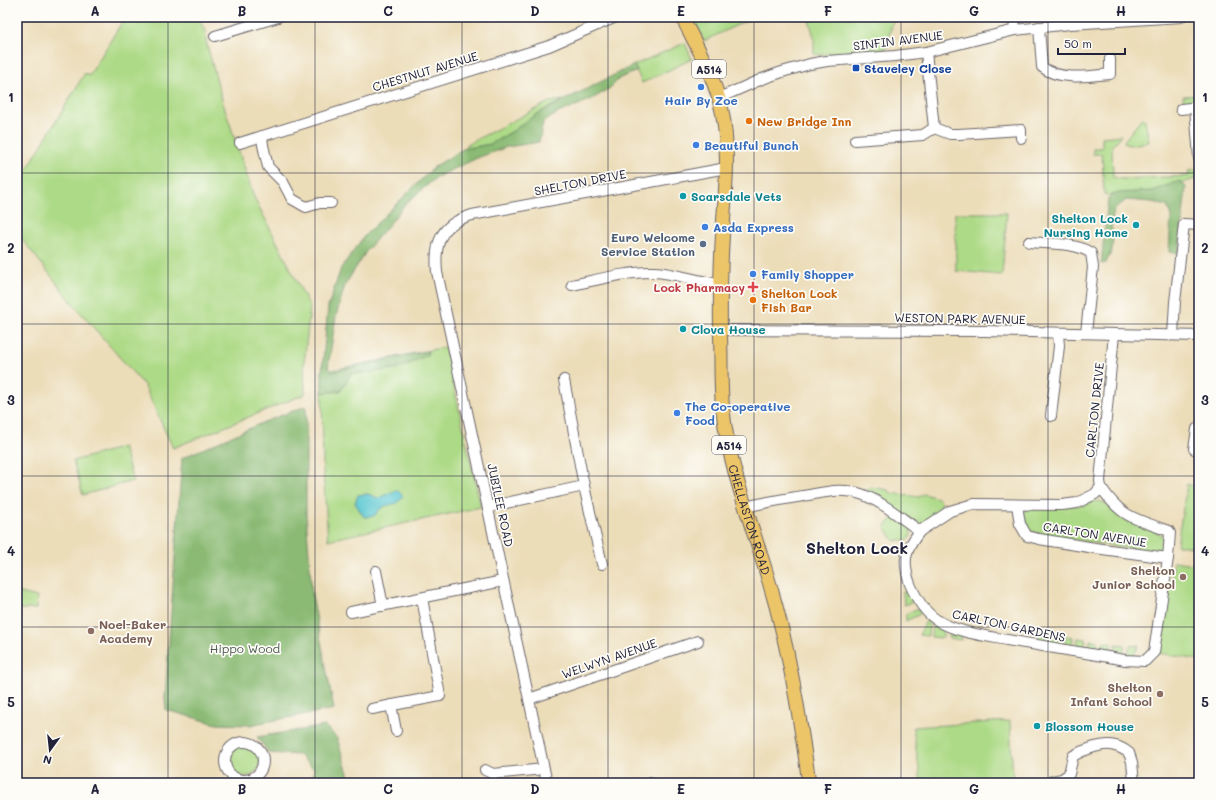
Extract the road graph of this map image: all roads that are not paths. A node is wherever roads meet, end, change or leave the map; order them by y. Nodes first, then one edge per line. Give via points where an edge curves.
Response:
1 (239, 17) edge
2 (278, 17) edge
3 (616, 17) edge
4 (1014, 17) edge
5 (1181, 17) edge
6 (684, 21) edge
7 (242, 27) junction
8 (1039, 27) junction
9 (1015, 30) junction
10 (215, 36) dead end
11 (926, 52) junction
12 (1110, 59) dead end
13 (719, 98) junction
14 (1197, 107) edge
15 (1181, 109) dead end
16 (934, 128) junction
17 (262, 136) junction
18 (1021, 138) dead end
19 (855, 140) dead end
20 (240, 143) dead end
21 (1199, 158) edge
22 (726, 170) junction
23 (331, 203) dead end
24 (1199, 225) edge
25 (442, 233) joint
26 (1029, 242) dead end
27 (720, 284) junction
28 (572, 285) dead end
29 (720, 330) junction
30 (1058, 333) junction
31 (1086, 333) junction
32 (1114, 334) junction
33 (1173, 335) junction
34 (1199, 336) edge
35 (564, 380) dead end
36 (1051, 416) dead end
37 (1199, 429) edge
38 (1194, 449) dead end
39 (584, 486) junction
40 (1101, 487) junction
41 (1017, 505) junction
42 (488, 507) junction
43 (746, 507) junction
44 (920, 531) junction
45 (1168, 558) junction
46 (602, 564) dead end
47 (376, 572) dead end
48 (503, 580) junction
49 (422, 598) junction
50 (383, 606) junction
51 (351, 612) dead end
52 (698, 641) dead end
53 (1132, 661) joint
54 (529, 699) junction
55 (391, 705) junction
56 (372, 709) dead end
57 (396, 731) dead end
58 (544, 769) junction
59 (485, 770) dead end
60 (1052, 781) dead end
61 (547, 783) edge
62 (809, 783) edge
63 (1134, 783) edge

1 - 7 street
2 - 7 street
3 - 17 street, CHESTNUT AVENUE via 549,46
4 - 9 street
5 - 8 street, SINFIN AVENUE
6 - 13 main road, CHELLASTON ROAD / A514 via 702,55
7 - 10 street
8 - 9 street, SINFIN AVENUE
8 - 12 street via 1042,67 1047,71 1072,77 1110,74
9 - 11 street, SINFIN AVENUE
11 - 13 street, SINFIN AVENUE via 810,64 762,79
11 - 16 street
13 - 22 main road, CHELLASTON ROAD / A514 via 726,144
14 - 15 street
14 - 21 street
16 - 18 street via 950,134 1021,130
16 - 19 street via 923,135
17 - 20 street, CHESTNUT AVENUE
17 - 23 street via 268,167 283,182 292,199 306,212 320,203
22 - 25 street, SHELTON DRIVE via 472,215 455,222
22 - 27 main road, CHELLASTON ROAD / A514
24 - 33 street via 1184,224
25 - 42 street, JUBILEE ROAD via 436,252 437,272
26 - 31 street via 1084,248 1091,253 1093,267
27 - 28 street via 656,272 643,272
27 - 29 main road, CHELLASTON ROAD / A514
29 - 30 street, WESTON PARK AVENUE
29 - 43 main road, CHELLASTON ROAD / A514 via 722,410 736,476
30 - 31 street, WESTON PARK AVENUE
30 - 36 street via 1059,346
31 - 32 street, WESTON PARK AVENUE
32 - 33 street, WESTON PARK AVENUE
32 - 40 street, CARLTON DRIVE
33 - 34 street, WESTON PARK AVENUE
35 - 39 street
37 - 38 street via 1196,429
39 - 42 street
39 - 46 street
40 - 41 street, CARLTON AVENUE via 1095,494 1077,503
40 - 45 street, CARLTON AVENUE via 1127,516 1169,531
41 - 44 street, CARLTON AVENUE via 973,504 950,511
41 - 45 street, CARLTON AVENUE via 1020,524 1027,536
42 - 48 street, JUBILEE ROAD
43 - 44 street via 840,490 859,493 873,499
43 - 62 main road, CHELLASTON ROAD / A514 via 781,627
44 - 53 street, CARLTON GARDENS via 908,550 905,570 914,594 937,620 985,636
45 - 53 street, CARLTON AVENUE via 1154,652 1145,661
47 - 50 street
48 - 49 street
48 - 54 street, JUBILEE ROAD
49 - 50 street
49 - 55 street via 440,696
50 - 51 street
52 - 54 street, WELWYN AVENUE
54 - 58 street, JUBILEE ROAD
55 - 56 street
55 - 57 street
58 - 59 street via 493,774
58 - 61 street, JUBILEE ROAD
60 - 63 street via 1069,774 1073,756 1079,752 1114,745 1129,753

